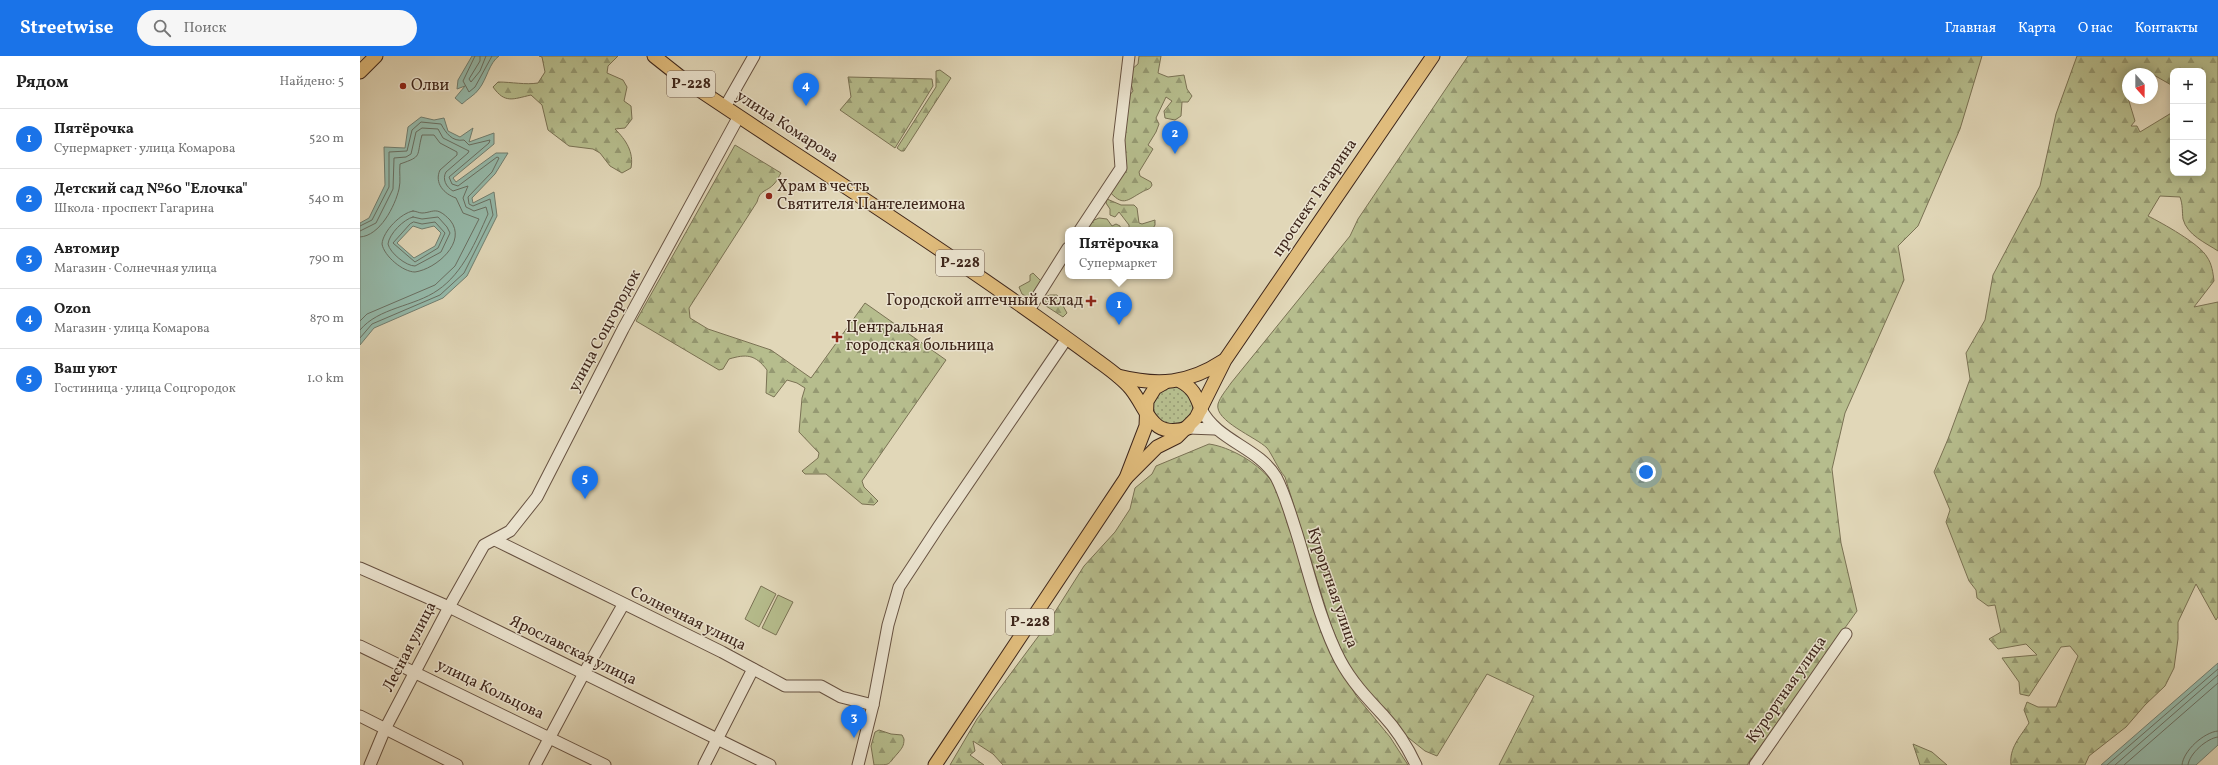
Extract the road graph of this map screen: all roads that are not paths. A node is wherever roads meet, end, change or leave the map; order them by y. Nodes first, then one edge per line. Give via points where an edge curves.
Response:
1 (376, 56) edge
2 (654, 56) edge
3 (754, 56) edge
4 (1129, 56) edge
5 (1434, 56) edge
6 (360, 72) edge
7 (725, 107) junction
8 (739, 116) junction
9 (1082, 227) edge
10 (1065, 252) edge
11 (1029, 310) junction
12 (1067, 338) junction
13 (1225, 360) junction
14 (1118, 376) junction
15 (1180, 381) junction
16 (1164, 383) junction
17 (1201, 409) junction
18 (1147, 416) junction
19 (1188, 428) junction
20 (1215, 429) junction
21 (1126, 478) junction
22 (495, 540) junction
23 (484, 545) joint
24 (360, 568) edge
25 (623, 605) junction
26 (449, 607) junction
27 (1846, 634) dead end
28 (360, 646) edge
29 (753, 669) junction
30 (416, 672) junction
31 (583, 674) junction
32 (873, 704) junction
33 (360, 716) edge
34 (385, 729) junction
35 (549, 737) junction
36 (717, 739) junction
37 (370, 765) edge
38 (457, 765) edge
39 (535, 765) edge
40 (605, 765) edge
41 (704, 765) edge
42 (770, 765) edge
43 (858, 765) edge
44 (935, 765) edge
45 (1416, 765) edge
46 (1755, 765) edge

1 - 6 main road
2 - 7 main road, улица Комарова / Р-228
3 - 7 street
4 - 9 street via 1119,140 1122,168
5 - 13 main road, проспект Гагарина
7 - 8 main road, улица Комарова / Р-228
8 - 11 main road, улица Комарова / Р-228
8 - 22 street, улица Соцгородок via 623,329 538,497 510,531
10 - 11 street
11 - 12 main road, улица Комарова / Р-228
12 - 14 main road, улица Комарова / Р-228
12 - 32 street via 899,587
13 - 15 main road, проспект Гагарина via 1206,373
13 - 17 main road, проспект Гагарина
14 - 16 main road, Р-228
14 - 18 main road, Р-228 via 1136,397
15 - 16 main road, Р-228
15 - 17 main road via 1190,386 1196,394
16 - 18 main road, Р-228 via 1155,388 1148,401
17 - 19 main road, Р-228
17 - 20 street, Курортная улица
18 - 19 main road, Р-228 via 1164,431
18 - 21 main road, Р-228 via 1141,442
19 - 20 street
19 - 21 main road, Р-228 via 1157,447
20 - 45 street, Курортная улица via 1268,466 1275,476 1290,510 1340,661 1358,687 1383,715
21 - 44 main road, Р-228
22 - 23 street, улица Соцгородок
22 - 25 street, Солнечная улица
23 - 26 street, Лесная улица
24 - 26 street, Ярославская улица
25 - 29 street, Солнечная улица
25 - 31 street
26 - 30 street, Лесная улица
26 - 31 street, Ярославская улица
27 - 46 street, Курортная улица
28 - 30 street, улица Кольцова
29 - 32 street, Солнечная улица via 785,686 821,686 841,697
29 - 36 street
30 - 34 street, Лесная улица
30 - 35 street, улица Кольцова
31 - 35 street
31 - 36 street, Ярославская улица
32 - 43 street
33 - 34 street
34 - 37 street, Лесная улица
34 - 38 street
35 - 39 street
35 - 40 street, улица Кольцова
36 - 41 street
36 - 42 street, Ярославская улица

